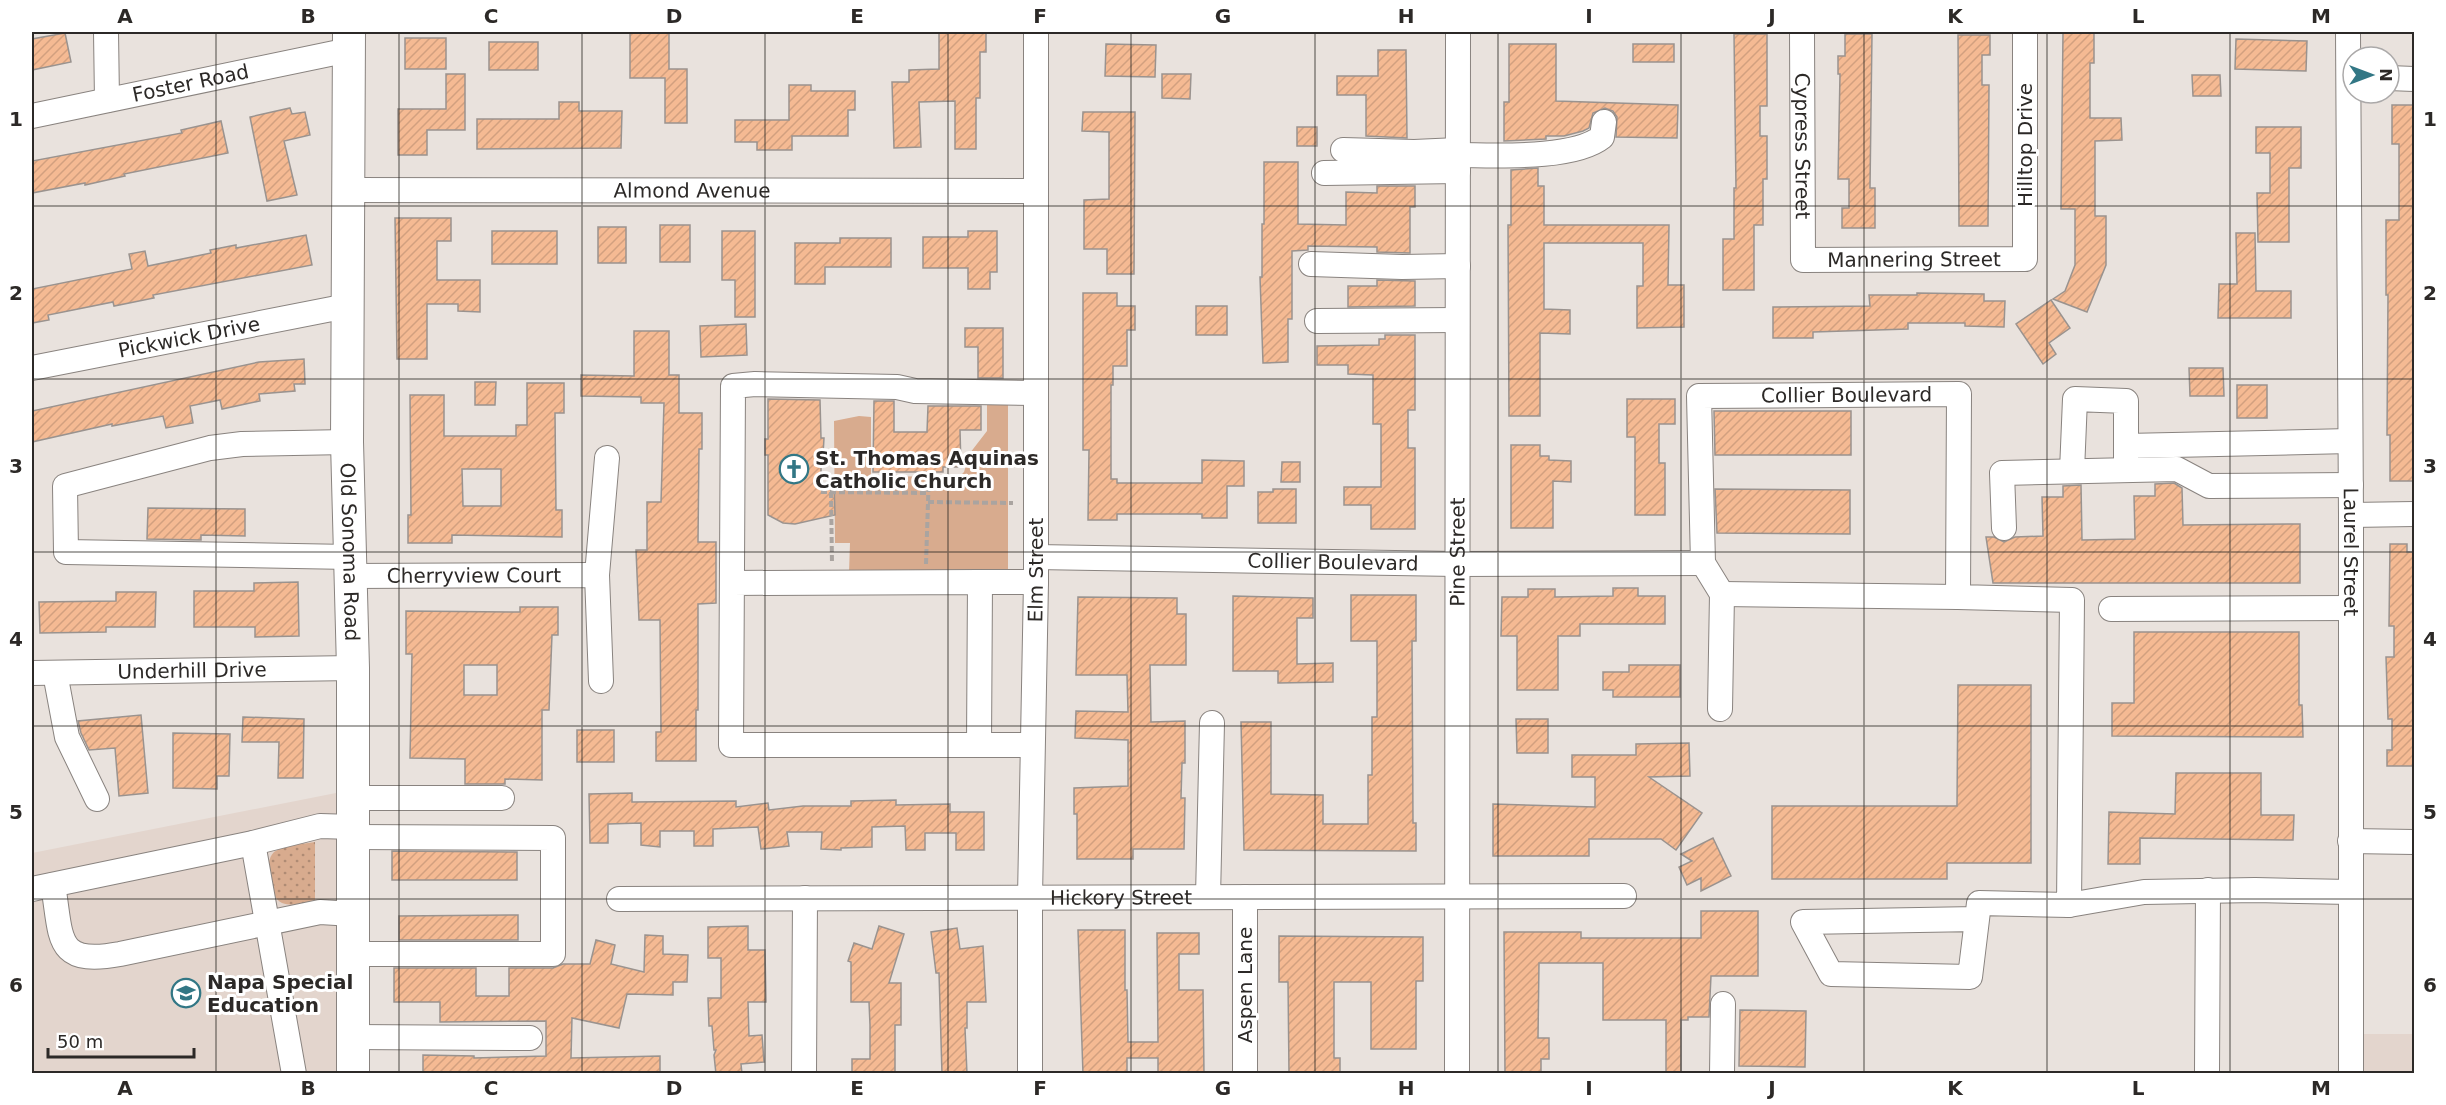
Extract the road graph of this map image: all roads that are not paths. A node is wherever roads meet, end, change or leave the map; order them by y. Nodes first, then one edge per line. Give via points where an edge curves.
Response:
1 (106, 32) edge
2 (1036, 32) edge
3 (1458, 32) edge
4 (1802, 32) edge
5 (2025, 32) edge
6 (349, 41) edge
7 (107, 100) junction
8 (2351, 105) edge
9 (32, 116) edge
10 (1604, 122) dead end
11 (1343, 150) dead end
12 (1458, 158) junction
13 (1324, 173) dead end
14 (348, 190) junction
15 (1036, 191) junction
16 (2025, 259) joint
17 (1803, 260) joint
18 (1311, 264) dead end
19 (1458, 266) junction
20 (347, 306) junction
21 (1457, 320) junction
22 (1317, 321) dead end
23 (32, 368) edge
24 (1034, 393) junction
25 (2350, 441) junction
26 (347, 442) junction
27 (2126, 446) junction
28 (607, 458) dead end
29 (2126, 470) junction
30 (2072, 471) junction
31 (2351, 485) junction
32 (2415, 514) edge
33 (2351, 515) junction
34 (2004, 528) dead end
35 (1036, 557) junction
36 (1703, 562) junction
37 (1457, 564) junction
38 (351, 567) junction
39 (597, 575) junction
40 (980, 582) junction
41 (1036, 582) junction
42 (732, 583) junction
43 (1722, 594) junction
44 (1958, 597) junction
45 (2351, 608) junction
46 (2111, 609) dead end
47 (353, 668) junction
48 (43, 673) edge
49 (601, 681) dead end
50 (1720, 709) dead end
51 (1212, 723) dead end
52 (979, 746) junction
53 (1032, 746) junction
54 (502, 798) dead end
55 (97, 799) dead end
56 (353, 820) junction
57 (2350, 841) junction
58 (2415, 842) edge
59 (253, 843) junction
60 (42, 887) edge
61 (2208, 890) junction
62 (2350, 892) junction
63 (1457, 896) junction
64 (1624, 896) dead end
65 (1030, 897) junction
66 (1208, 897) junction
67 (1245, 897) junction
68 (805, 898) junction
69 (619, 899) dead end
70 (2069, 905) junction
71 (353, 914) junction
72 (1977, 920) junction
73 (266, 922) junction
74 (353, 954) junction
75 (1723, 1004) dead end
76 (353, 1037) junction
77 (530, 1038) dead end
78 (2207, 1072) edge
79 (294, 1074) edge
80 (353, 1074) edge
81 (804, 1074) edge
82 (1030, 1074) edge
83 (1245, 1074) edge
84 (1457, 1074) edge
85 (1722, 1074) edge
86 (2351, 1074) edge

1 - 7 street
2 - 15 street, Elm Street
3 - 12 street, Pine Street
4 - 17 street, Cypress Street
5 - 16 street, Hilltop Drive
6 - 7 street, Foster Road
6 - 14 main road, Old Sonoma Road
7 - 9 street, Foster Road
8 - 25 street, Laurel Street
10 - 12 street via 1602,137 1565,150
11 - 12 street
12 - 13 street
12 - 19 street, Pine Street
14 - 15 street, Almond Avenue
14 - 20 main road, Old Sonoma Road
15 - 24 street, Elm Street
16 - 17 street, Mannering Street
18 - 19 street
19 - 21 street, Pine Street
20 - 23 street, Pickwick Drive
20 - 26 main road, Old Sonoma Road
21 - 22 street
21 - 37 street, Pine Street
24 - 35 street, Elm Street
24 - 42 street via 733,386
25 - 27 street
25 - 31 street, Laurel Street
26 - 38 main road, Old Sonoma Road
26 - 38 street, Cherryview Court via 210,448 65,486 66,552
27 - 29 street
27 - 30 street via 2126,401 2075,399
28 - 39 street
29 - 30 street
29 - 31 street via 2177,470 2209,486
30 - 34 street via 2002,473
31 - 33 street, Laurel Street
32 - 33 street
33 - 45 street, Laurel Street
35 - 37 street, Collier Boulevard
35 - 41 street, Elm Street
36 - 37 street, Collier Boulevard
36 - 43 street, Collier Boulevard
36 - 44 street, Collier Boulevard via 1699,396 1959,394
37 - 63 street, Pine Street
38 - 39 street, Cherryview Court
38 - 47 main road, Old Sonoma Road
39 - 49 street
40 - 41 street
40 - 42 street
40 - 52 street
41 - 53 street, Elm Street
42 - 52 street via 731,745
43 - 44 street
43 - 50 street
44 - 70 street via 2072,600
45 - 46 street
45 - 57 street, Laurel Street
47 - 48 street, Underhill Drive
47 - 56 main road, Old Sonoma Road
48 - 55 street
51 - 66 street
52 - 53 street
53 - 65 street, Elm Street
54 - 56 street
56 - 59 street
56 - 71 main road, Old Sonoma Road
56 - 74 street via 554,837 554,954
57 - 58 street
57 - 62 street, Laurel Street
59 - 60 street
59 - 73 street
60 - 73 street via 62,937 75,955 83,957 120,954
61 - 62 street
61 - 70 street via 2144,892
61 - 78 street
62 - 86 street, Laurel Street
63 - 64 street, Hickory Street
63 - 67 street, Hickory Street
63 - 84 street, Pine Street
65 - 66 street, Hickory Street
65 - 68 street, Hickory Street
65 - 82 street, Elm Street
66 - 67 street, Hickory Street
67 - 83 street, Aspen Lane
68 - 69 street, Hickory Street
68 - 81 street
70 - 72 street via 1979,903
71 - 73 street via 320,912
71 - 74 main road, Old Sonoma Road
72 - 72 street via 1970,977 1831,974 1803,922
73 - 79 street
74 - 76 main road, Old Sonoma Road
75 - 85 street
76 - 77 street
76 - 80 main road, Old Sonoma Road

